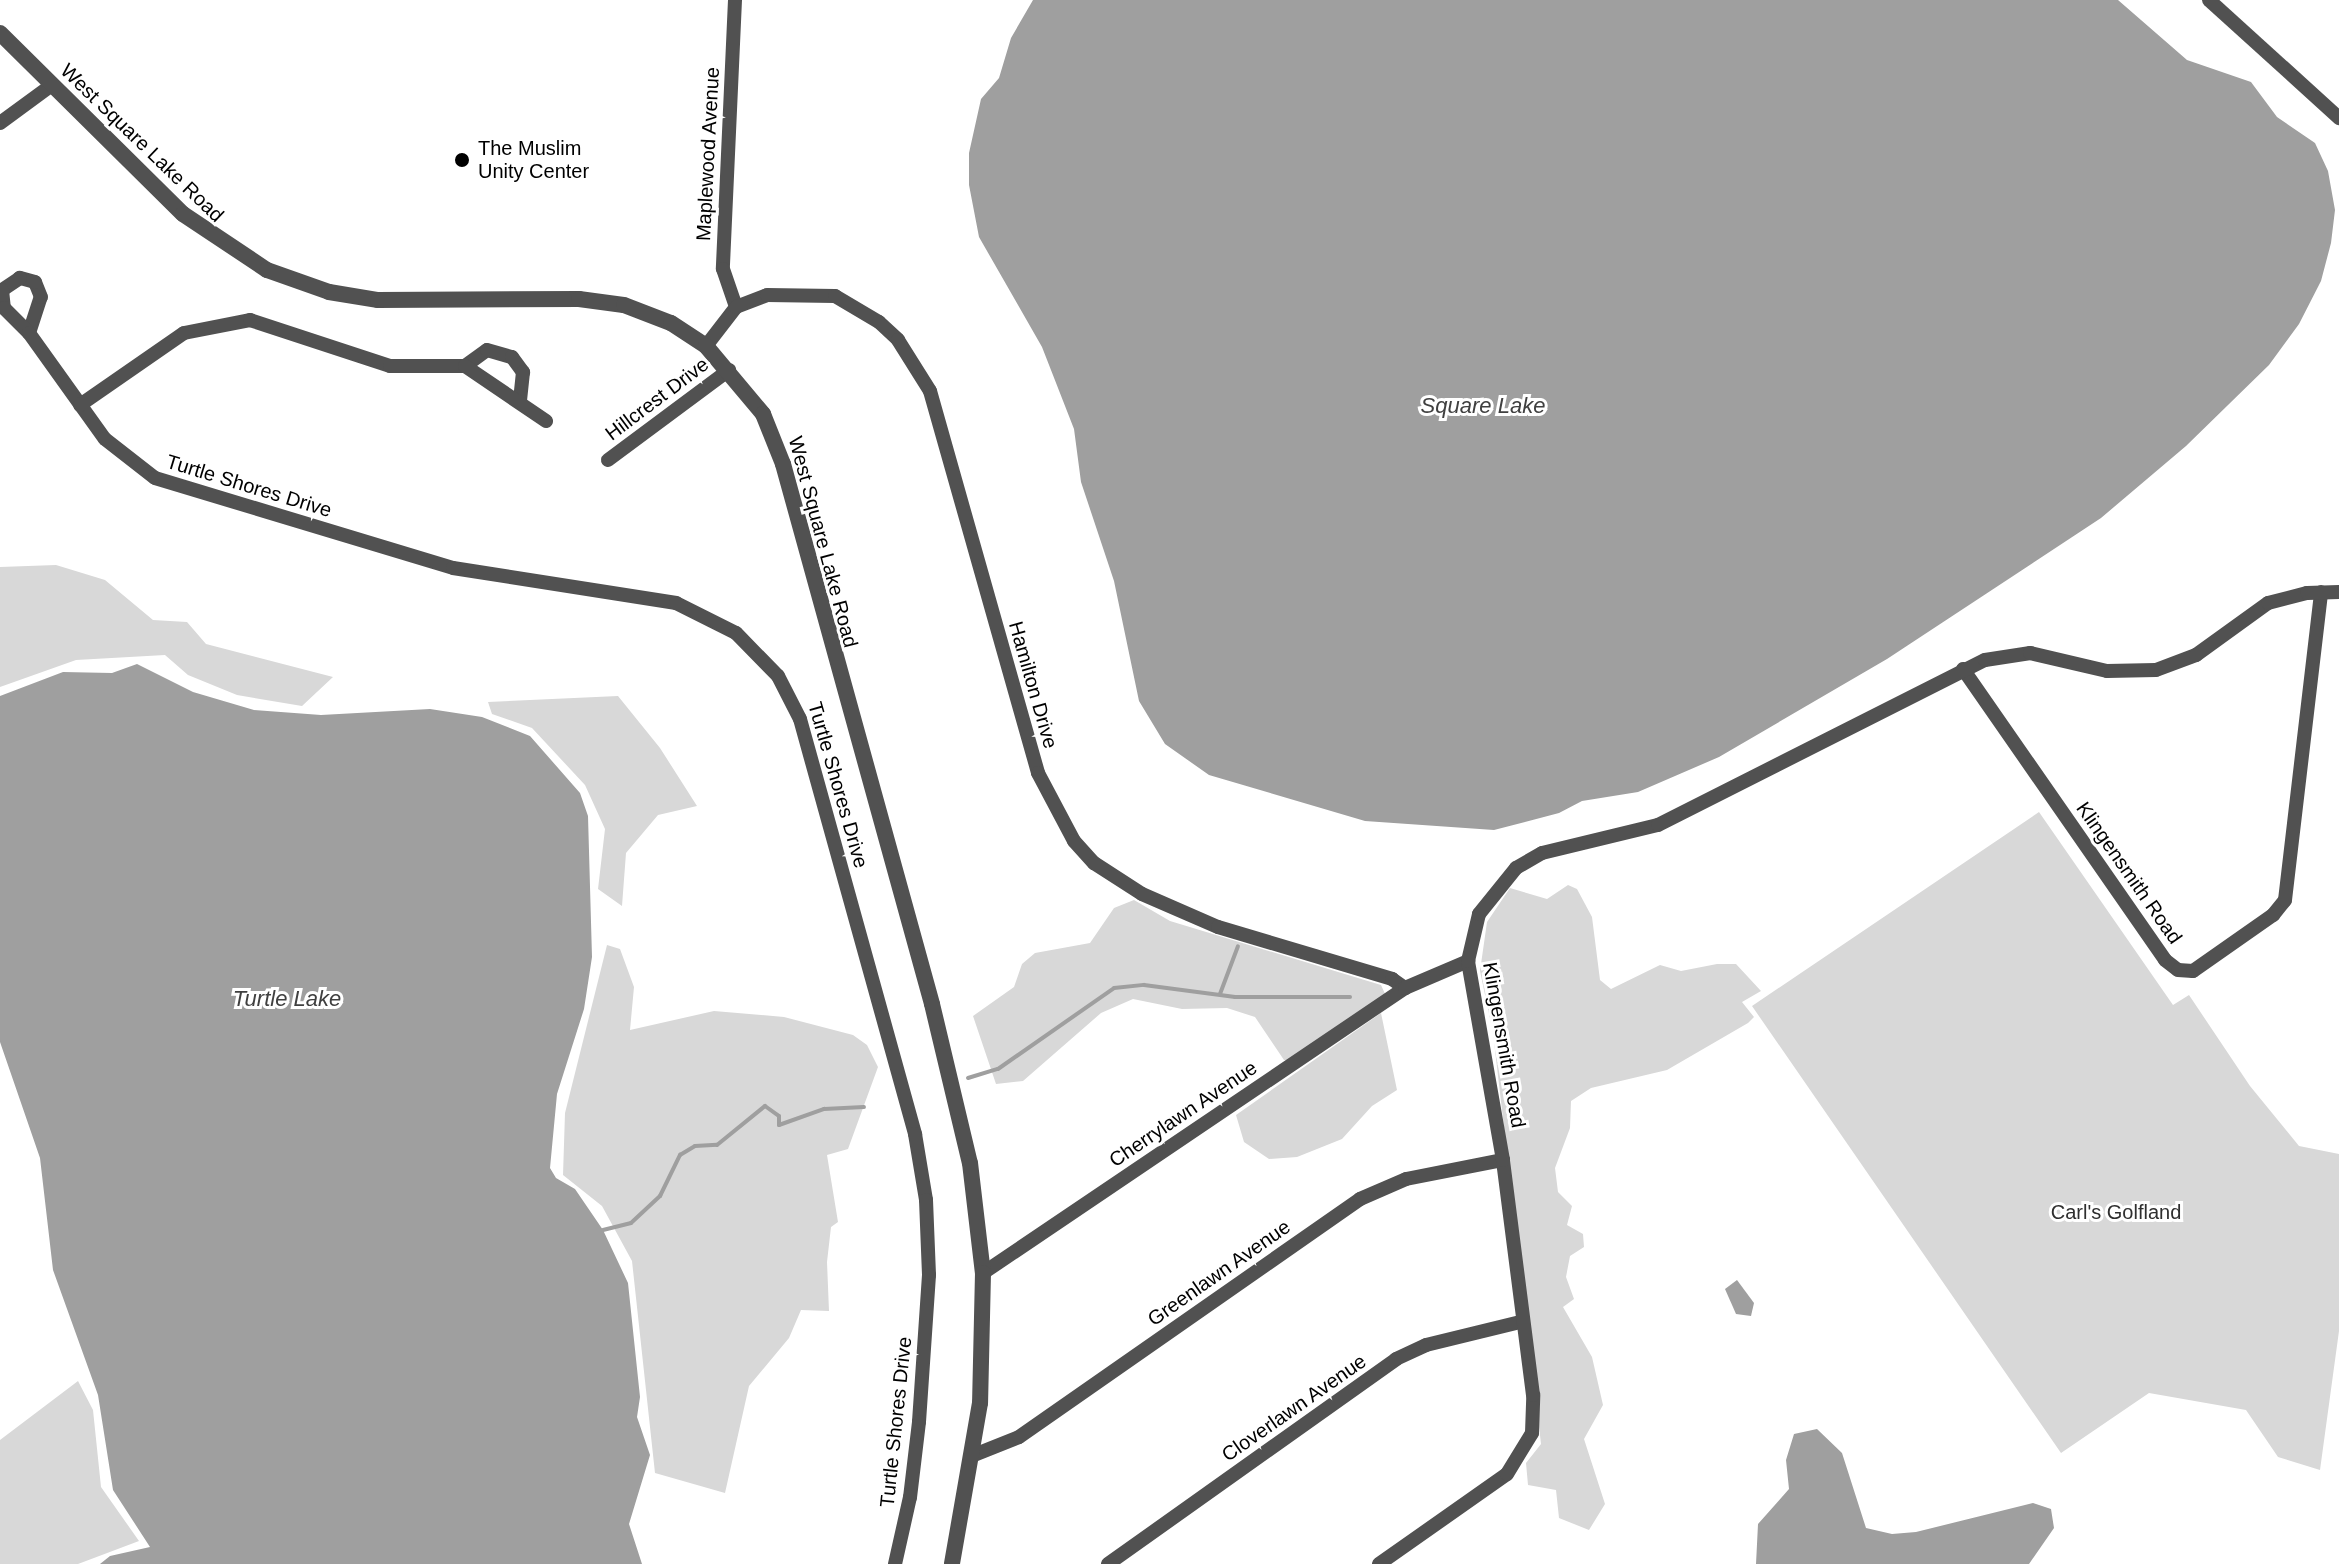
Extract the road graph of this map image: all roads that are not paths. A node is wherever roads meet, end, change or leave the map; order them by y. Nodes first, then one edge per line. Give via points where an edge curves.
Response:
1 (735, 0) edge
2 (2209, 0) edge
3 (0, 33) edge
4 (52, 85) junction
5 (2339, 118) edge
6 (0, 123) edge
7 (736, 307) junction
8 (29, 333) dead end
9 (706, 346) junction
10 (465, 366) junction
11 (729, 370) junction
12 (520, 399) junction
13 (80, 405) junction
14 (546, 421) dead end
15 (608, 460) dead end
16 (2321, 592) junction
17 (2339, 592) edge
18 (1963, 669) junction
19 (1468, 961) junction
20 (1405, 988) junction
21 (1503, 1160) junction
22 (983, 1273) junction
23 (1520, 1322) junction
24 (974, 1455) junction
25 (895, 1564) edge
26 (952, 1564) edge
27 (1108, 1564) edge
28 (1379, 1564) edge

1 - 7 street, Maplewood Avenue via 723,269
2 - 5 street
3 - 4 street, West Square Lake Road
4 - 6 street
4 - 9 street, West Square Lake Road via 205,233 281,276 378,300 598,300 649,313
7 - 9 street
7 - 20 street, Hamilton Drive via 767,295 835,296 879,322 915,364 938,414 1038,773 1058,818 1094,863 1142,894 1218,927 1392,979
8 - 13 street, Turtle Shores Drive
9 - 11 street, West Square Lake Road
10 - 12 street
10 - 12 street via 487,350 512,357 523,372
10 - 13 street via 390,366 282,327 235,320 184,333
11 - 15 street, Hillcrest Drive
11 - 22 street, West Square Lake Road via 763,414 783,464 961,1115
12 - 14 street
13 - 25 street, Turtle Shores Drive via 118,452 170,485 453,568 676,603 736,633 778,676 800,719 915,1134 926,1200 929,1275 919,1422
16 - 17 street, Klingensmith Road
16 - 18 street, Klingensmith Road via 2262,606 2196,655 2156,670 2107,671 2025,653
16 - 18 street, Klingensmith Road via 2285,900 2277,912 2195,970 2178,970 2165,960
18 - 19 street, Klingensmith Road via 1658,825 1572,844 1529,860 1516,868 1479,914
19 - 20 street
19 - 21 street, Klingensmith Road
20 - 22 street, Cherrylawn Avenue
21 - 23 street, Klingensmith Road
21 - 24 street, Greenlawn Avenue via 1406,1179 1360,1199 1019,1437
22 - 24 street, West Square Lake Road
23 - 27 street, Cloverlawn Avenue via 1436,1342 1396,1359
23 - 28 street, Klingensmith Road via 1534,1413 1522,1456 1489,1489
24 - 26 street, West Square Lake Road

